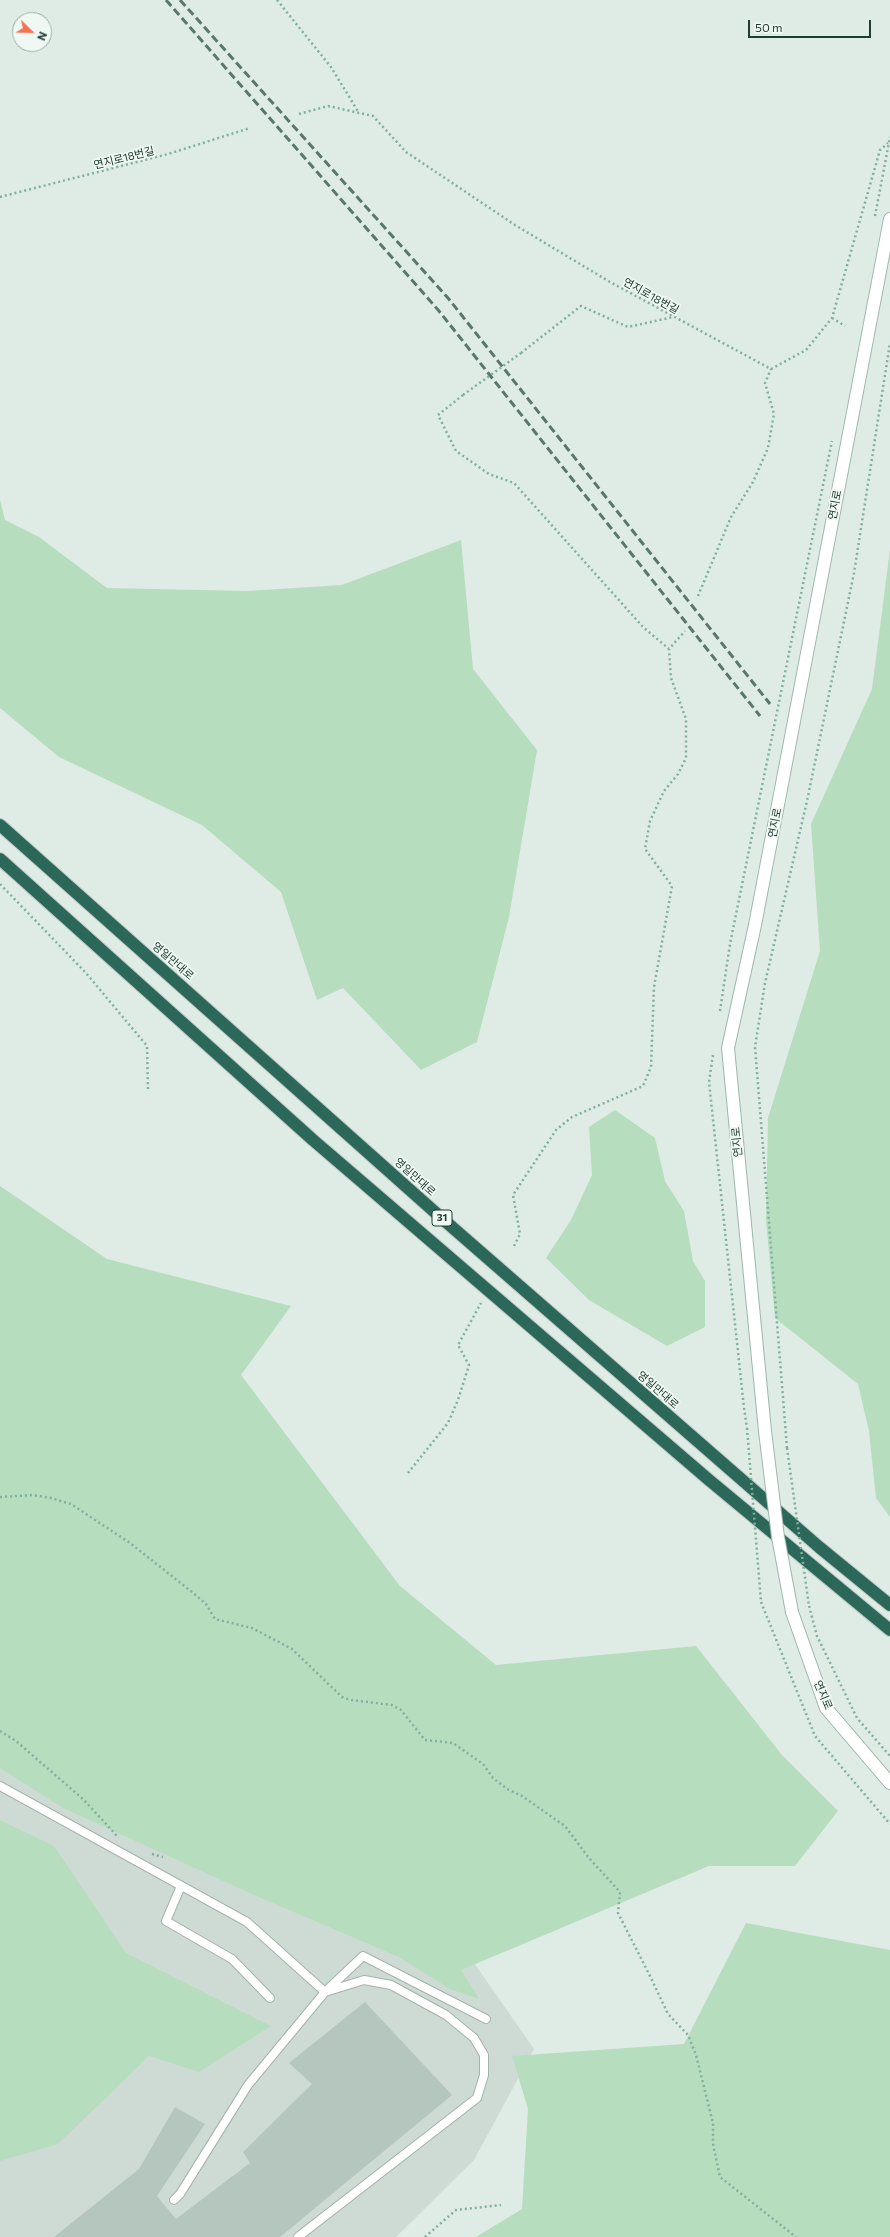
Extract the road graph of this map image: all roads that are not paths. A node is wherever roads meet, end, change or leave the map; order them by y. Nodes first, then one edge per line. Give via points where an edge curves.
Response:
1 (890, 219) edge
2 (0, 825) edge
3 (0, 859) edge
4 (890, 1604) edge
5 (890, 1630) edge
6 (890, 1784) edge
7 (0, 1786) edge
8 (181, 1886) junction
9 (325, 1992) junction
10 (270, 1998) dead end
11 (486, 2019) dead end
12 (174, 2200) dead end
13 (298, 2237) edge

1 - 6 main road, 연지로, bridge via 755,925 728,1048 765,1431 778,1536 792,1612 826,1708
2 - 4 highway, 영일만대로 / 31 via 443,1219 818,1547
3 - 5 highway, 31 via 313,1140 709,1480
7 - 8 lane
8 - 9 lane via 247,1922
8 - 10 lane via 166,1921 232,1959
9 - 11 lane via 363,1956
9 - 12 lane via 248,2085
9 - 13 lane via 364,1980 391,1985 446,2015 474,2038 484,2055 484,2075 477,2098

